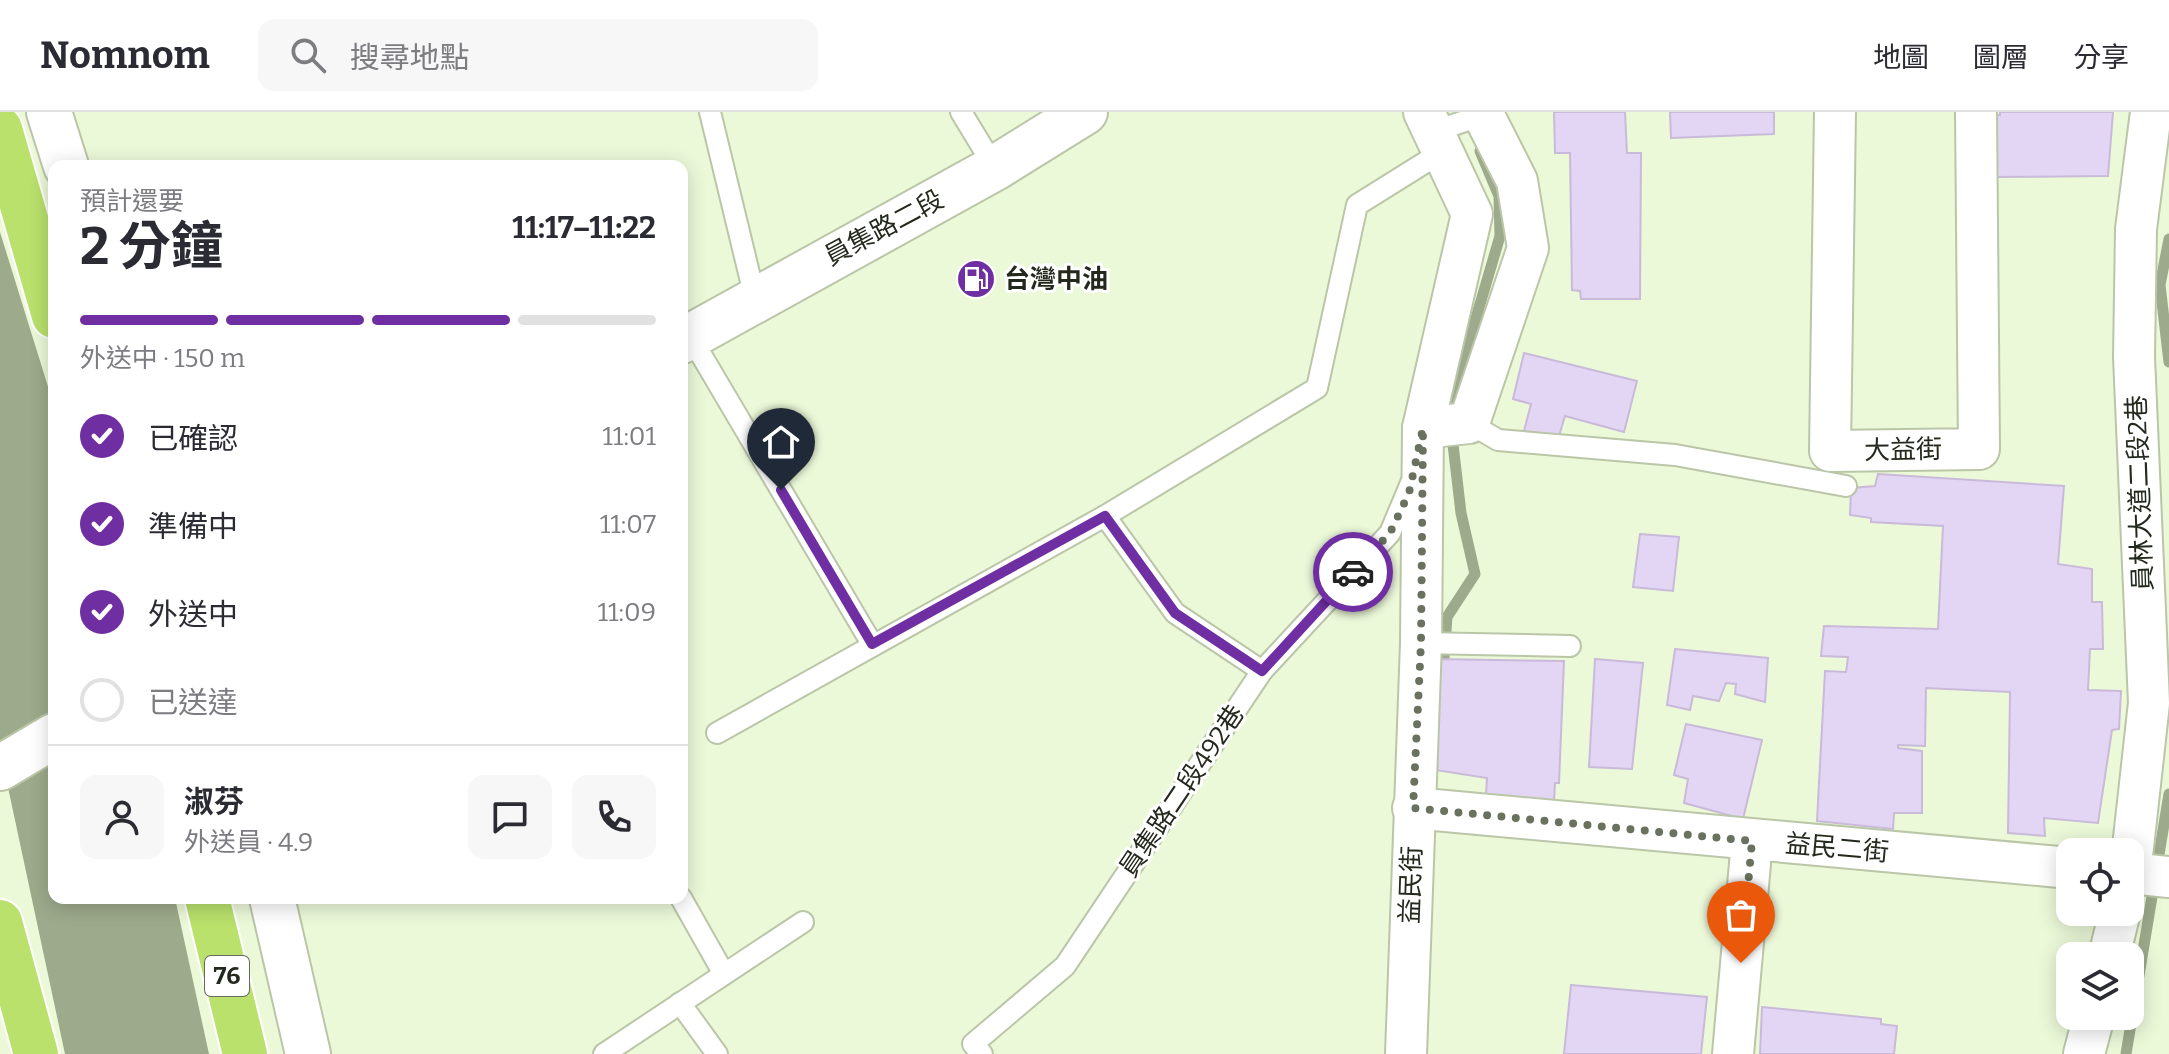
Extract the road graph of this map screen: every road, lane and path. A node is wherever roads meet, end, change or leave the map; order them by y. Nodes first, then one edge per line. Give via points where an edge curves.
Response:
1 (49, 112) edge
2 (710, 112) edge
3 (961, 112) edge
4 (1085, 112) edge
5 (1835, 112) edge
6 (1976, 112) edge
7 (2151, 112) edge
8 (1483, 113) edge
9 (0, 129) edge
10 (1435, 131) edge
11 (64, 160) edge
12 (995, 168) junction
13 (48, 295) edge
14 (755, 298) junction
15 (688, 337) edge
16 (688, 341) edge
17 (1469, 423) junction
18 (1423, 428) junction
19 (1846, 486) dead end
20 (1105, 516) junction
21 (1421, 643) junction
22 (872, 644) junction
23 (1570, 646) dead end
24 (1262, 671) junction
25 (717, 733) dead end
26 (48, 740) edge
27 (0, 768) edge
28 (1413, 808) junction
29 (2134, 838) edge
30 (1752, 841) junction
31 (2056, 867) edge
32 (2144, 874) edge
33 (2169, 877) edge
34 (208, 904) edge
35 (273, 904) edge
36 (684, 904) edge
37 (0, 922) edge
38 (803, 922) dead end
39 (724, 974) junction
40 (680, 1003) junction
41 (2090, 1030) edge
42 (36, 1054) edge
43 (245, 1054) edge
44 (308, 1054) edge
45 (604, 1054) edge
46 (717, 1054) edge
47 (982, 1054) edge
48 (1406, 1054) edge
49 (1733, 1054) edge
50 (2084, 1054) edge

1 - 11 main road
2 - 14 lane
3 - 12 lane
4 - 12 main road, 員集路二段
5 - 6 street, 大益街 via 1830,451 1979,449
7 - 29 street, 員林大道二段2巷 via 2136,229 2134,357 2149,703
8 - 10 lane
8 - 17 street via 1517,181 1528,248
9 - 13 highway
10 - 18 street, 員集路二段492巷 via 1472,214
10 - 20 lane via 1357,205 1317,388
12 - 14 main road, 員集路二段
14 - 15 main road, 員集路二段
16 - 22 lane
17 - 18 street
17 - 19 lane via 1498,440 1675,455
18 - 21 street, 益民街
18 - 24 lane, 員集路二段492巷 via 1409,493 1390,533
20 - 22 lane
20 - 24 lane via 1175,613
21 - 23 lane
21 - 28 street, 益民街
22 - 25 lane
24 - 47 lane, 員集路二段492巷 via 1065,966 973,1044
26 - 27 main road
28 - 30 street, 益民二街
28 - 48 street, 益民街
30 - 31 street, 益民二街
30 - 49 street
32 - 33 street
34 - 43 highway, 76
35 - 44 main road
36 - 39 lane
37 - 42 highway
38 - 39 lane
39 - 40 lane
40 - 45 lane
40 - 46 lane
41 - 50 street

